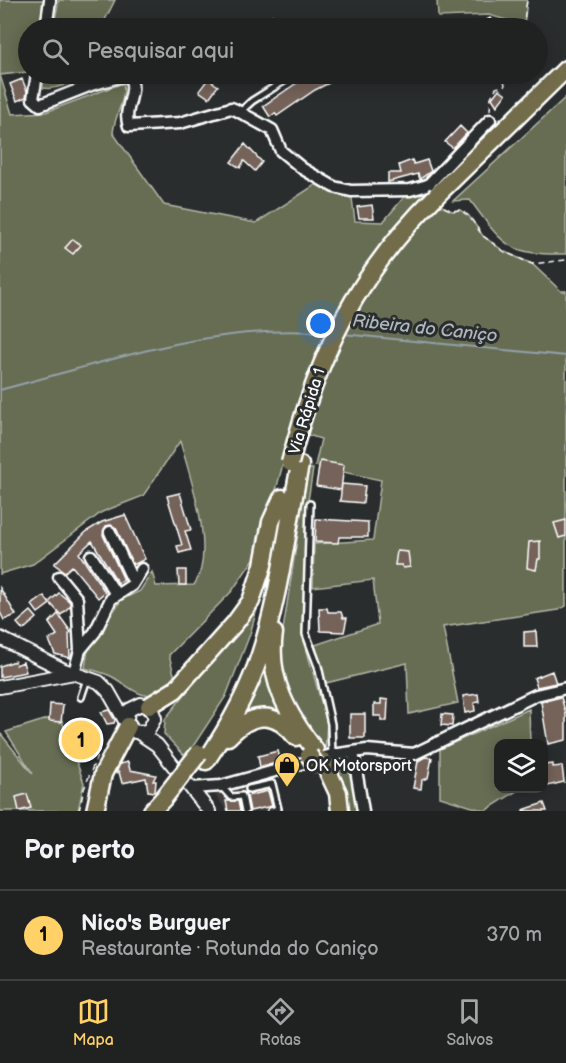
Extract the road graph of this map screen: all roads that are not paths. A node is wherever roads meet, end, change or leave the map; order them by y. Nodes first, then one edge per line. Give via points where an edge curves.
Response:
1 (51, 0) edge
2 (47, 18) edge
3 (566, 69) edge
4 (35, 84) edge
5 (95, 84) edge
6 (134, 84) edge
7 (278, 84) edge
8 (566, 84) edge
9 (240, 112) junction
10 (490, 120) road end
11 (441, 201) junction
12 (295, 464) junction
13 (282, 498) junction
14 (310, 504) dead end
15 (110, 532) dead end
16 (285, 540) junction
17 (92, 556) dead end
18 (142, 569) dead end
19 (59, 577) dead end
20 (134, 579) junction
21 (116, 594) junction
22 (0, 639) edge
23 (80, 650) junction
24 (74, 674) junction
25 (88, 678) junction
26 (0, 687) edge
27 (566, 688) edge
28 (108, 691) junction
29 (81, 697) dead end
30 (143, 705) junction
31 (131, 726) junction
32 (152, 727) junction
33 (158, 745) junction
34 (353, 752) junction
35 (205, 757) junction
36 (319, 757) junction
37 (251, 783) junction
38 (220, 786) junction
39 (192, 788) junction
40 (242, 796) junction
41 (163, 807) edge
42 (95, 811) edge
43 (210, 811) edge
44 (245, 811) edge
45 (271, 811) edge
46 (333, 811) edge
47 (340, 811) edge
48 (363, 811) edge

1 - 2 street
3 - 11 highway, Via Rápida 1
4 - 5 street via 33,99 40,105
6 - 9 street via 126,119 129,126 180,123 231,108
7 - 9 lane
8 - 11 highway, Via Rápida 1
9 - 10 street via 269,127 281,151 303,169 334,187 351,190 410,190 428,185
11 - 12 highway, Via Rápida 1, bridge via 381,258 349,306 312,387
12 - 13 highway, Via Rápida 1
12 - 16 highway, Via Rápida 1
13 - 30 highway via 271,522 251,601 176,690
13 - 35 highway, Via Rápida 1 via 266,593 251,650
14 - 36 lane via 306,633 332,724
15 - 20 street
16 - 35 highway, Via Rápida 1 via 260,655 241,701
16 - 36 highway via 289,556 273,636 273,668 281,698
17 - 21 street
18 - 20 street
19 - 23 street via 77,599
20 - 21 street via 132,585
21 - 23 street
22 - 24 street
23 - 24 street
24 - 25 street
24 - 26 street
25 - 28 street
25 - 29 lane
27 - 34 street via 536,696 414,754
28 - 30 street
28 - 31 street
30 - 31 street via 129,710
30 - 32 street via 154,714
31 - 32 street
31 - 33 street
31 - 42 highway via 103,774
32 - 33 street
33 - 39 street
34 - 36 street
34 - 48 street
35 - 36 highway via 241,724 261,717 283,724
35 - 41 highway, Via Rápida 1, bridge
36 - 37 street
36 - 46 highway
36 - 47 highway via 338,793
37 - 38 street
37 - 40 lane
37 - 45 lane via 272,784 278,809
38 - 39 street
38 - 40 lane via 231,797
39 - 43 street
40 - 44 lane

